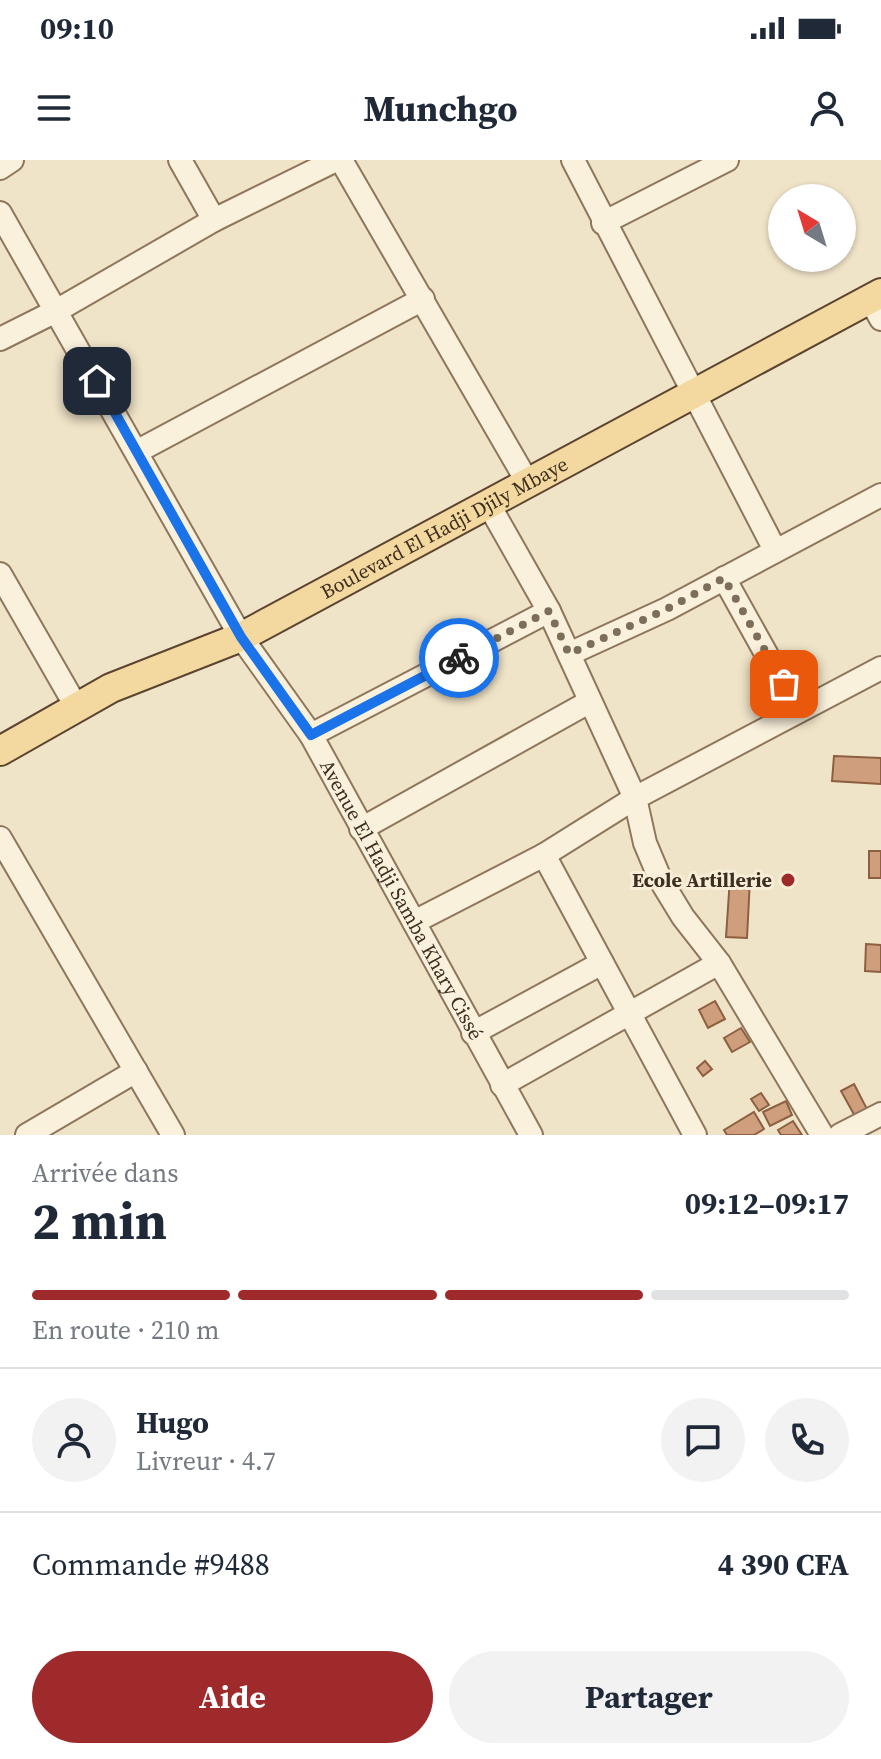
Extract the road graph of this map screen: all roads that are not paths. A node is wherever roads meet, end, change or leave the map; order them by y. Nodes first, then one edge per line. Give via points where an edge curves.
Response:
1 (12, 160) edge
2 (180, 160) edge
3 (339, 160) edge
4 (573, 160) edge
5 (727, 160) edge
6 (0, 168) edge
7 (0, 213) edge
8 (214, 220) junction
9 (603, 223) junction
10 (423, 299) junction
11 (877, 304) edge
12 (56, 311) junction
13 (0, 339) edge
14 (695, 395) junction
15 (138, 451) junction
16 (528, 483) junction
17 (881, 495) edge
18 (489, 505) junction
19 (775, 550) junction
20 (0, 574) edge
21 (724, 578) junction
22 (549, 611) junction
23 (241, 637) junction
24 (569, 654) junction
25 (881, 668) edge
26 (589, 702) junction
27 (77, 708) junction
28 (798, 711) junction
29 (311, 735) junction
30 (0, 751) edge
31 (635, 798) junction
32 (361, 829) junction
33 (0, 838) edge
34 (544, 855) junction
35 (414, 922) junction
36 (602, 963) junction
37 (719, 963) junction
38 (630, 1012) junction
39 (473, 1033) junction
40 (136, 1071) junction
41 (502, 1085) junction
42 (881, 1114) edge
43 (27, 1135) edge
44 (173, 1135) edge
45 (531, 1135) edge
46 (695, 1135) edge
47 (822, 1135) edge
48 (840, 1135) edge

1 - 6 street
2 - 8 street
3 - 8 street
3 - 10 street
4 - 9 street
5 - 9 street
7 - 12 street, Avenue El Hadji Samba Khary Cissé
8 - 12 street
9 - 14 street
10 - 15 street
10 - 16 street
11 - 14 main road, Boulevard El Hadji Djily Mbaye
12 - 13 street
12 - 15 street, Avenue El Hadji Samba Khary Cissé
14 - 16 main road, Boulevard El Hadji Djily Mbaye
14 - 19 street
15 - 23 street, Avenue El Hadji Samba Khary Cissé
16 - 18 main road, Boulevard El Hadji Djily Mbaye
17 - 19 street
18 - 22 street
18 - 23 main road, Boulevard El Hadji Djily Mbaye
19 - 21 street
20 - 27 street
21 - 24 street
21 - 28 street
22 - 24 street
22 - 29 street
23 - 27 main road, Boulevard El Hadji Djily Mbaye via 111,688
23 - 29 street, Avenue El Hadji Samba Khary Cissé
24 - 26 street
25 - 28 street
26 - 31 street
26 - 32 street
27 - 30 main road, Boulevard El Hadji Djily Mbaye
28 - 31 street
29 - 32 street, Avenue El Hadji Samba Khary Cissé
31 - 34 street
31 - 37 street via 661,881
32 - 35 street, Avenue El Hadji Samba Khary Cissé
33 - 40 street
34 - 35 street
34 - 36 street
35 - 39 street, Avenue El Hadji Samba Khary Cissé
36 - 38 street
36 - 39 street
37 - 38 street
37 - 47 street
38 - 41 street
38 - 46 street
39 - 41 street, Avenue El Hadji Samba Khary Cissé
40 - 43 street
40 - 44 street
41 - 45 street, Avenue El Hadji Samba Khary Cissé
42 - 48 street

